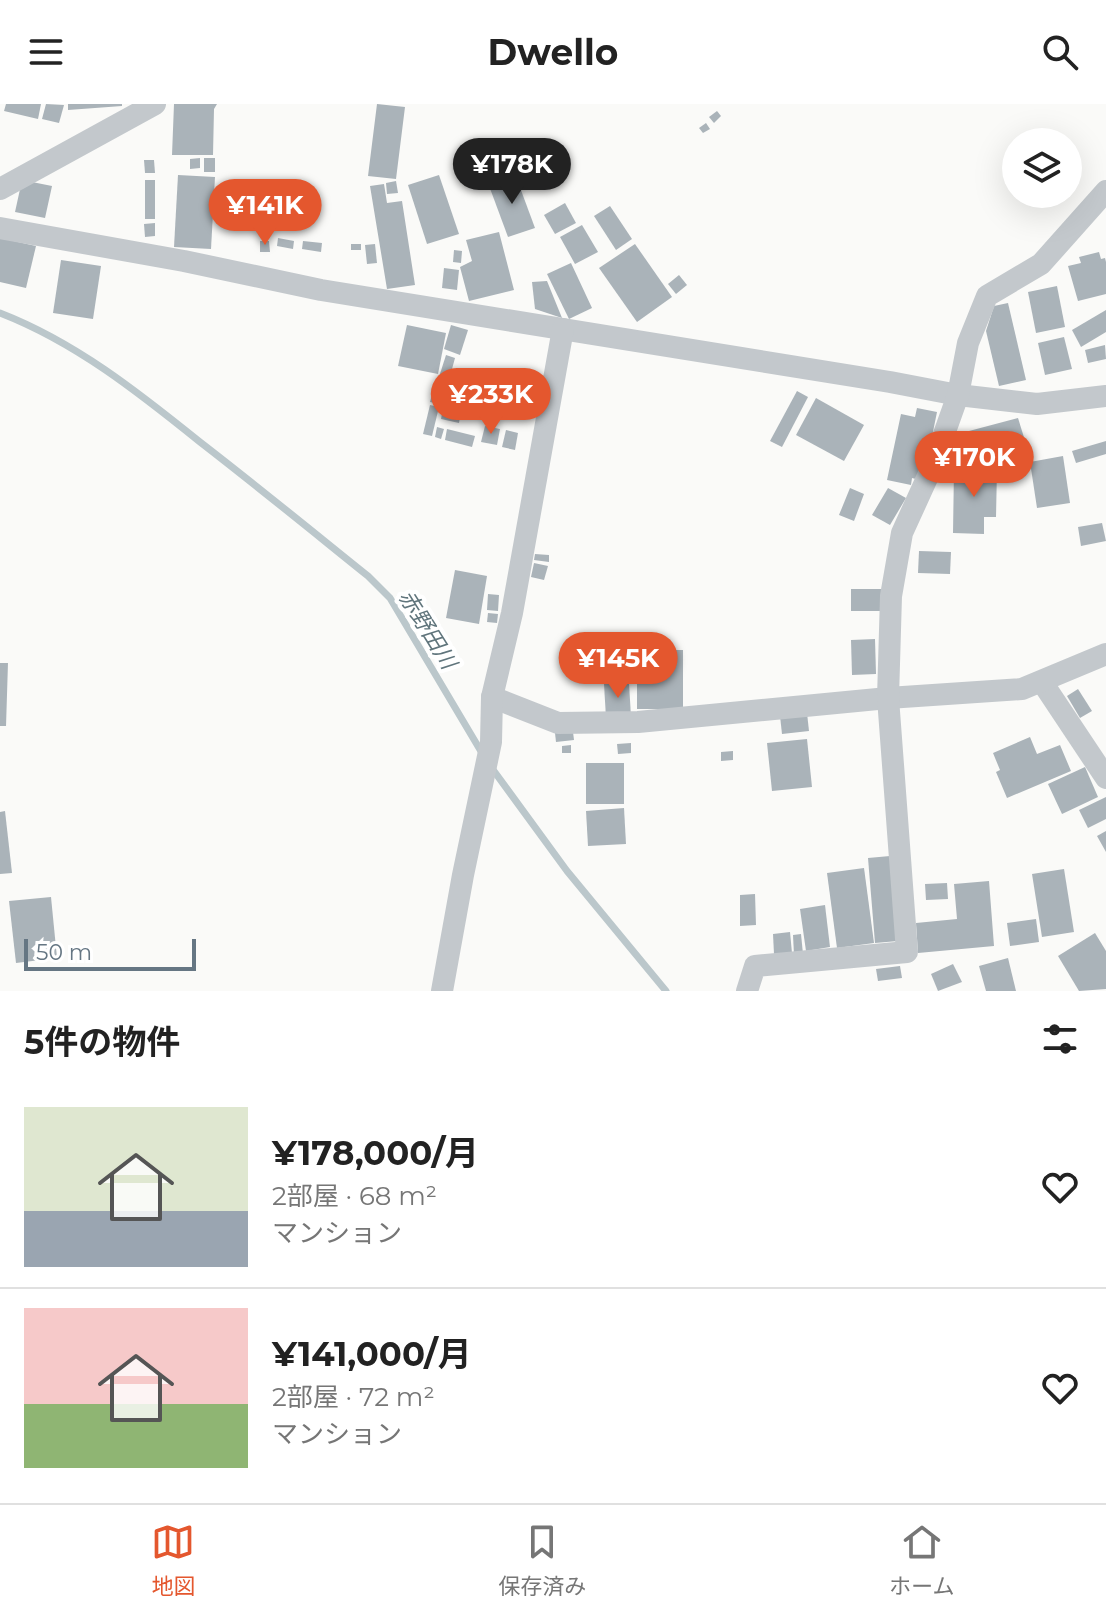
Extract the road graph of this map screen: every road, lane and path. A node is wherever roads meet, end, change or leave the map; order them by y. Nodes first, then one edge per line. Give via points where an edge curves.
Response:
1 (155, 104) edge
2 (0, 189) edge
3 (1106, 191) edge
4 (0, 228) edge
5 (563, 329) junction
6 (958, 395) junction
7 (1106, 396) edge
8 (1106, 654) edge
9 (1042, 682) junction
10 (492, 697) junction
11 (888, 698) junction
12 (1106, 778) edge
13 (442, 991) edge
14 (747, 991) edge

1 - 2 street
3 - 6 street via 1041,264 987,296 968,343
4 - 5 street via 321,290
5 - 6 street
5 - 10 street
6 - 7 street via 1037,404
6 - 11 street via 902,533 891,596
8 - 9 street
9 - 11 street via 1022,689
9 - 12 street
10 - 11 street via 558,723 638,722
10 - 13 street via 491,742
11 - 14 street via 907,952 755,966

